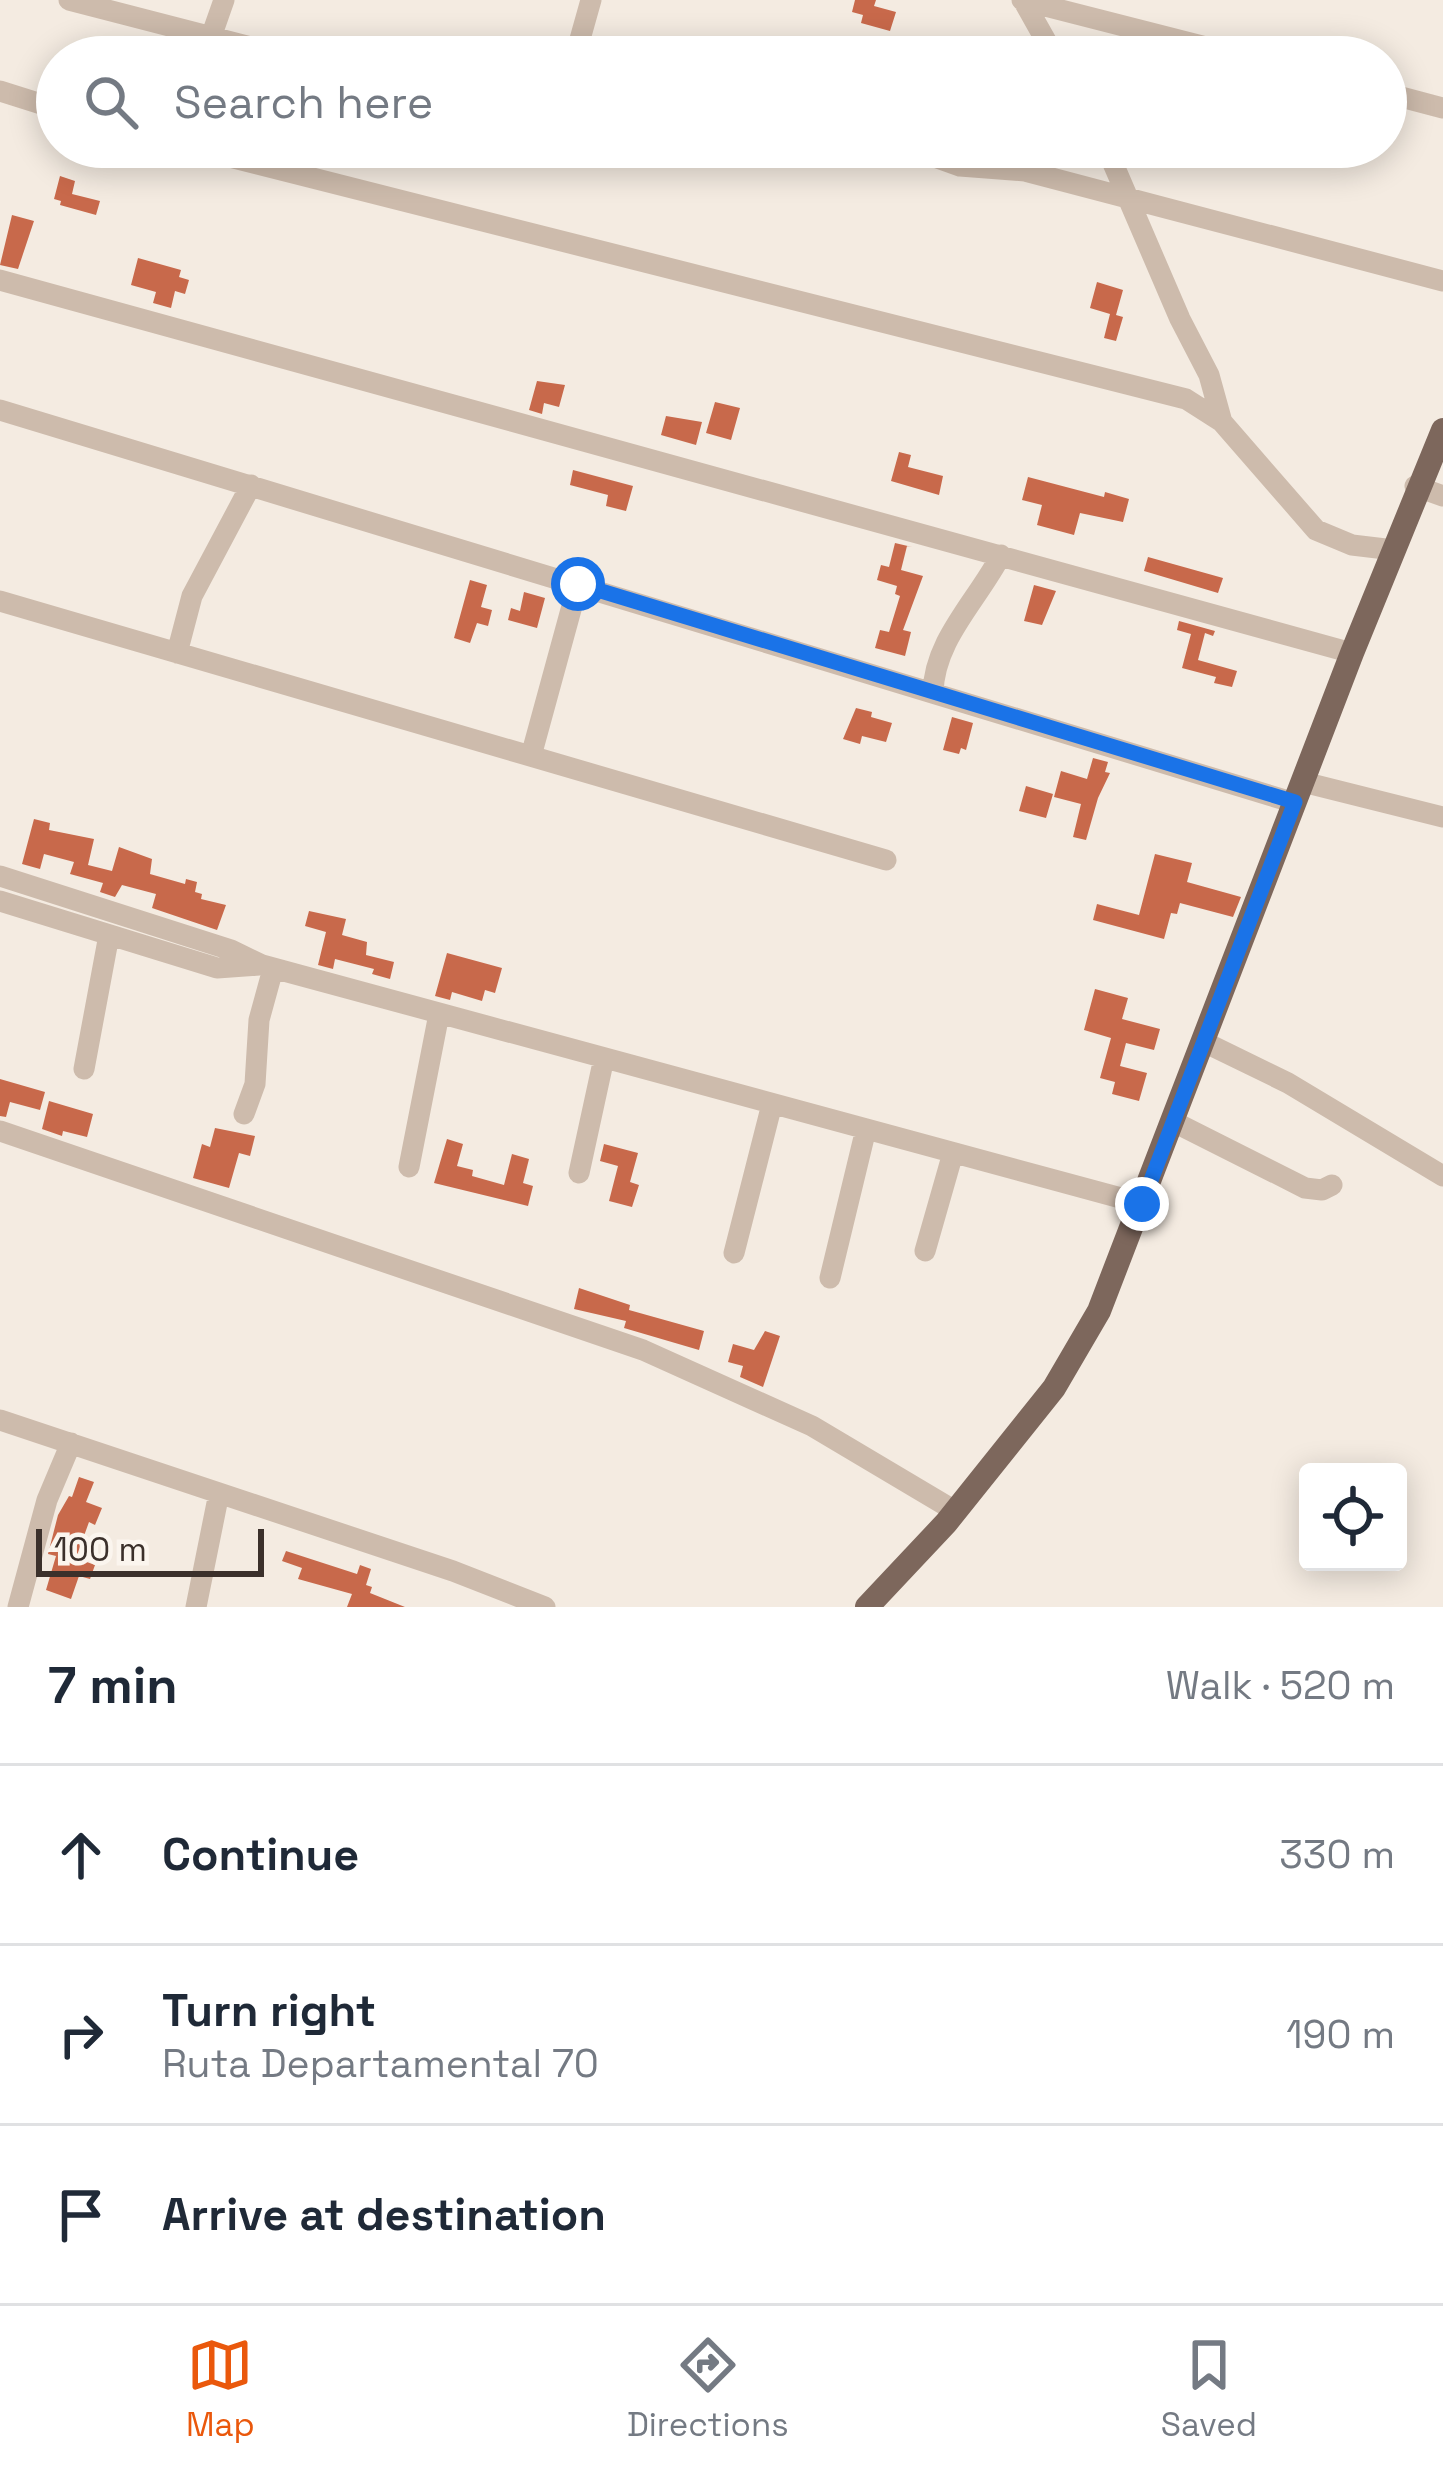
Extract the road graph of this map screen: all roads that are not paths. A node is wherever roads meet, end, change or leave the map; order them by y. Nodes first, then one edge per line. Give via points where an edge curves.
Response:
1 (72, 0) edge
2 (224, 0) edge
3 (591, 0) edge
4 (1022, 0) edge
5 (207, 36) edge
6 (211, 36) edge
7 (581, 36) edge
8 (1043, 36) edge
9 (1163, 36) edge
10 (0, 91) edge
11 (1407, 98) edge
12 (36, 102) edge
13 (1443, 107) edge
14 (273, 168) edge
15 (986, 168) edge
16 (1115, 168) edge
17 (1129, 198) junction
18 (0, 280) edge
19 (1443, 281) edge
20 (0, 410) edge
21 (1222, 422) junction
22 (1443, 430) edge
23 (251, 485) junction
24 (1426, 490) edge
25 (1394, 550) junction
26 (1001, 555) junction
27 (578, 584) junction
28 (0, 601) edge
29 (177, 653) junction
30 (1352, 653) junction
31 (933, 693) junction
32 (531, 756) junction
33 (1299, 792) junction
34 (1443, 817) edge
35 (886, 860) dead end
36 (0, 876) edge
37 (0, 901) edge
38 (110, 935) junction
39 (268, 967) junction
40 (439, 1013) junction
41 (1204, 1042) junction
42 (604, 1058) junction
43 (84, 1069) dead end
44 (772, 1104) junction
45 (244, 1114) dead end
46 (1174, 1122) junction
47 (866, 1129) junction
48 (0, 1131) edge
49 (953, 1153) junction
50 (409, 1167) dead end
51 (579, 1173) dead end
52 (1443, 1176) edge
53 (1332, 1185) dead end
54 (1142, 1204) junction
55 (925, 1252) dead end
56 (734, 1253) dead end
57 (830, 1278) dead end
58 (0, 1420) edge
59 (71, 1443) junction
60 (219, 1493) junction
61 (955, 1511) junction
62 (872, 1606) edge
63 (19, 1607) edge
64 (196, 1607) edge
65 (544, 1607) edge

1 - 5 street
2 - 6 street
3 - 7 street
4 - 8 street
4 - 9 street
10 - 12 street
11 - 13 street
14 - 21 street via 1186,399
15 - 17 street
16 - 17 street
17 - 19 street
17 - 21 street via 1209,375
18 - 26 street
20 - 23 street
21 - 25 street via 1316,530
22 - 24 main road
23 - 27 street
23 - 29 street via 192,596
24 - 25 main road
25 - 30 main road
26 - 30 street
26 - 31 street via 942,646
27 - 31 street
27 - 32 street
28 - 29 street
29 - 32 street
30 - 33 main road
31 - 33 street
32 - 35 street
33 - 34 street
33 - 41 main road
36 - 39 street
37 - 38 street
38 - 39 street via 217,968
38 - 43 street
39 - 40 street
39 - 45 street via 255,1084
40 - 42 street
40 - 50 street
41 - 46 main road
41 - 52 street
42 - 44 street
42 - 51 street
44 - 47 street
44 - 56 street
46 - 53 street via 1305,1188
46 - 54 main road
47 - 49 street
47 - 57 street
48 - 61 street via 644,1350 812,1426
49 - 54 street
49 - 55 street
54 - 61 main road via 1099,1311 1054,1388
58 - 59 street
59 - 60 street
59 - 63 street via 46,1500
60 - 64 street
60 - 65 street
61 - 62 main road

